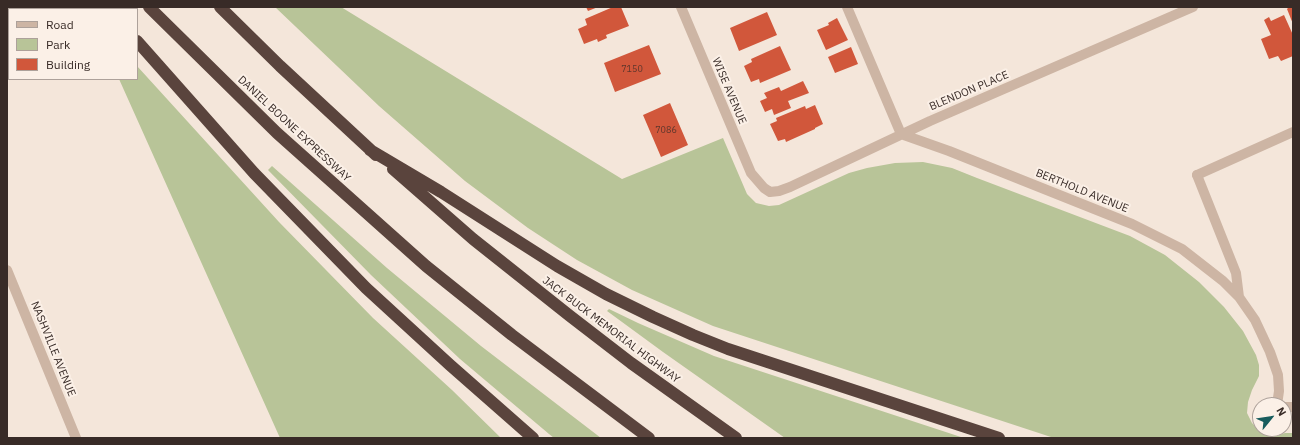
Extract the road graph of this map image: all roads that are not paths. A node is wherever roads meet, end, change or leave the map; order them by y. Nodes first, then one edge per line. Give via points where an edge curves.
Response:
1 (149, 7) edge
2 (220, 7) edge
3 (681, 7) edge
4 (847, 7) edge
5 (1192, 7) edge
6 (138, 42) edge
7 (1293, 132) edge
8 (900, 134) junction
9 (370, 150) junction
10 (758, 182) joint
11 (7, 270) edge
12 (1239, 297) junction
13 (1278, 397) edge
14 (76, 438) edge
15 (533, 438) edge
16 (649, 438) edge
17 (736, 438) edge
18 (999, 438) edge

1 - 16 highway, DANIEL BOONE EXPRESSWAY via 277,133 426,266 512,335
2 - 9 highway
3 - 10 street, WISE AVENUE via 747,164
4 - 8 street
5 - 8 street, BLENDON PLACE
6 - 15 highway via 254,173 366,288
7 - 12 street, BERTHOLD AVENUE via 1197,175 1236,273
8 - 10 street, BLENDON PLACE via 779,191 770,192
8 - 12 street, BERTHOLD AVENUE via 1132,224 1182,249
9 - 17 highway, JACK BUCK MEMORIAL HIGHWAY via 473,239 631,363
9 - 18 highway via 557,266 653,317 728,349
11 - 14 street, NASHVILLE AVENUE
12 - 13 street, BERTHOLD AVENUE via 1255,320 1270,352 1278,375

